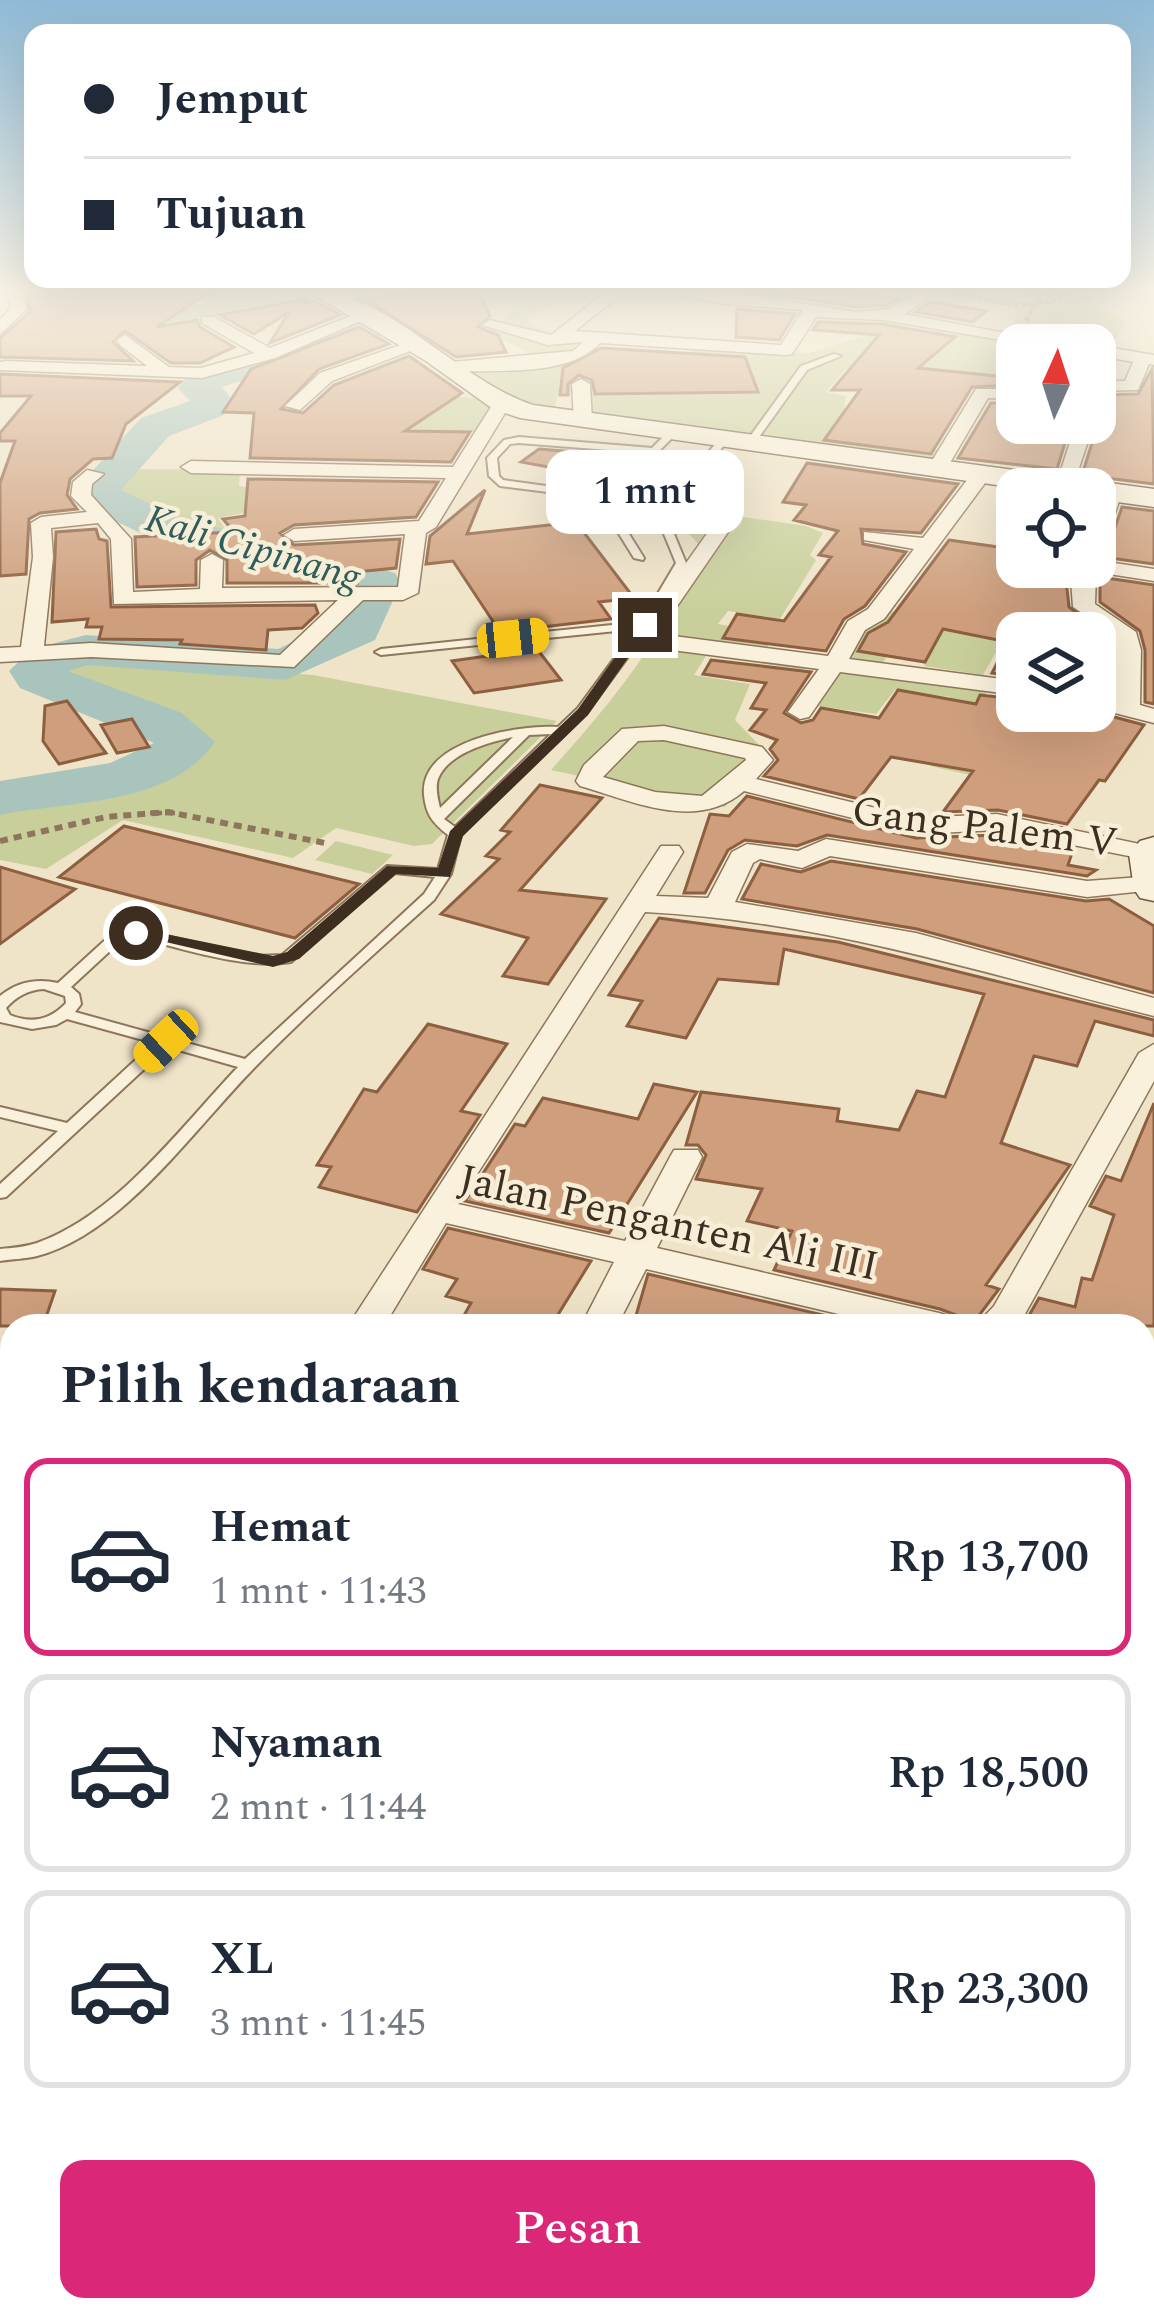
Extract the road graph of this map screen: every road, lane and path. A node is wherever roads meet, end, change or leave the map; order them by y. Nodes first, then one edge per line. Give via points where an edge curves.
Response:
1 (305, 396) edge
2 (493, 396) edge
3 (582, 396) edge
4 (778, 396) edge
5 (980, 396) edge
6 (502, 403) junction
7 (294, 406) dead end
8 (583, 421) junction
9 (738, 441) junction
10 (664, 442) junction
11 (191, 467) dead end
12 (937, 469) junction
13 (461, 473) junction
14 (94, 474) dead end
15 (981, 475) junction
16 (996, 477) edge
17 (1116, 492) edge
18 (607, 496) junction
19 (1153, 496) edge
20 (103, 516) junction
21 (725, 522) dead end
22 (416, 529) junction
23 (294, 535) dead end
24 (871, 536) dead end
25 (929, 545) junction
26 (639, 557) dead end
27 (212, 560) dead end
28 (1116, 570) edge
29 (1154, 575) edge
30 (1083, 588) edge
31 (367, 594) junction
32 (211, 595) junction
33 (162, 598) junction
34 (645, 625) junction
35 (32, 652) junction
36 (145, 652) junction
37 (381, 652) dead end
38 (0, 655) edge
39 (832, 667) junction
40 (996, 686) edge
41 (1116, 706) edge
42 (1128, 709) junction
43 (800, 712) dead end
44 (1154, 716) edge
45 (562, 731) junction
46 (524, 733) junction
47 (737, 782) junction
48 (436, 819) junction
49 (455, 834) junction
50 (0, 841) edge
51 (330, 844) dead end
52 (670, 852) dead end
53 (1152, 869) edge
54 (445, 874) junction
55 (638, 903) junction
56 (718, 908) junction
57 (62, 987) junction
58 (2, 1001) edge
59 (1154, 1007) edge
60 (66, 1014) junction
61 (17, 1025) junction
62 (0, 1037) edge
63 (166, 1041) junction
64 (1153, 1056) edge
65 (248, 1065) junction
66 (0, 1112) edge
67 (72, 1129) junction
68 (686, 1157) dead end
69 (0, 1193) edge
70 (437, 1210) junction
71 (0, 1255) edge
72 (634, 1256) junction
73 (373, 1314) edge
74 (604, 1314) edge
75 (892, 1314) edge
76 (1008, 1314) edge

1 - 7 street
2 - 6 street
3 - 8 street
4 - 9 lane
5 - 12 street
6 - 8 street
6 - 13 street
8 - 10 street
9 - 10 street
9 - 12 street
9 - 34 lane via 665,505 662,517 681,562
10 - 18 lane
10 - 18 lane via 519,440 497,450 490,464 500,482
11 - 13 street
12 - 15 street
13 - 22 street via 432,522
14 - 20 street via 81,496
15 - 16 street
15 - 25 street
17 - 19 street
18 - 26 lane
20 - 33 street via 121,539 122,599
20 - 35 street via 41,523
21 - 39 street via 649,640
22 - 23 street
22 - 31 street via 408,592
24 - 25 street
25 - 39 street via 875,614 856,626
27 - 32 street
28 - 29 street
30 - 42 street via 1084,607 1125,632
31 - 32 street
31 - 36 street via 286,662
32 - 33 street
33 - 36 street
34 - 37 lane
34 - 45 lane
35 - 36 street
35 - 38 street
39 - 40 street
39 - 43 street
41 - 42 street
42 - 44 street
45 - 46 lane
45 - 49 lane
46 - 48 lane
46 - 48 lane via 467,750 434,773
47 - 47 street via 716,801 693,805 589,781 631,734 645,732 759,755
47 - 53 street via 903,823 997,821
48 - 49 lane
49 - 54 lane
50 - 51 path via 168,812
52 - 55 street
53 - 56 street, Gang Palem V via 1087,889 826,847 802,860 752,850
54 - 57 lane via 392,869 286,958 256,960 130,932
54 - 65 lane
55 - 56 street
55 - 70 street
56 - 59 street via 916,942
57 - 58 lane via 44,984
57 - 60 lane via 74,1004
58 - 61 lane via 3,1018
60 - 61 lane
60 - 63 lane
61 - 62 lane
63 - 65 lane
63 - 67 lane
64 - 76 street
65 - 71 lane via 128,1195 34,1251
66 - 67 lane
67 - 69 lane
68 - 72 street
70 - 72 street, Jalan Penganten Ali III
70 - 73 street, Jalan Penganten Ali III
72 - 74 street
72 - 75 street, Jalan Penganten Ali III

